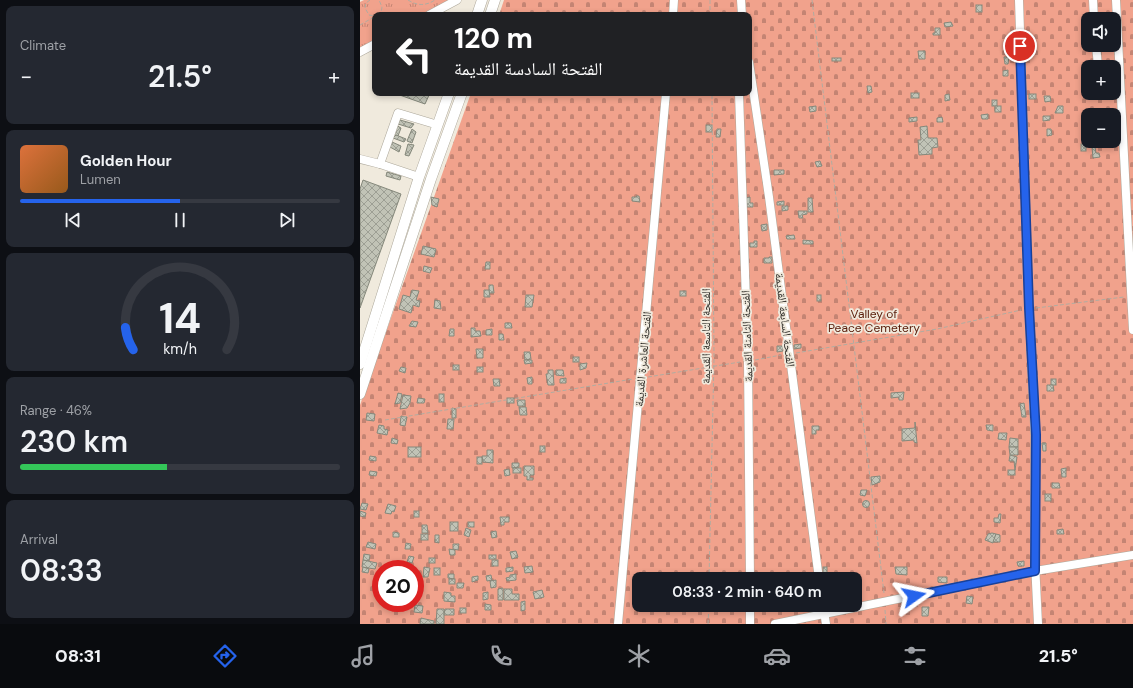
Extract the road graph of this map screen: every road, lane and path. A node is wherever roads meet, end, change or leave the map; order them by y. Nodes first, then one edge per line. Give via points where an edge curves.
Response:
1 (370, 0) edge
2 (379, 0) edge
3 (408, 0) edge
4 (419, 0) edge
5 (436, 0) edge
6 (457, 0) edge
7 (482, 0) edge
8 (495, 0) edge
9 (674, 0) edge
10 (710, 0) edge
11 (740, 0) edge
12 (812, 0) edge
13 (1019, 0) edge
14 (1093, 0) edge
15 (1116, 0) edge
16 (419, 4) junction
17 (381, 12) edge
18 (435, 12) edge
19 (478, 12) edge
20 (491, 12) edge
21 (673, 12) edge
22 (710, 12) edge
23 (742, 12) edge
24 (1094, 12) edge
25 (372, 16) edge
26 (372, 19) edge
27 (360, 25) edge
28 (372, 46) edge
29 (360, 52) edge
30 (1119, 60) edge
31 (752, 82) edge
32 (448, 96) edge
33 (461, 96) edge
34 (666, 96) edge
35 (712, 96) edge
36 (738, 96) edge
37 (1121, 100) edge
38 (438, 125) junction
39 (360, 159) edge
40 (380, 164) junction
41 (419, 177) junction
42 (1131, 296) junction
43 (1029, 308) junction
44 (1133, 330) edge
45 (854, 342) junction
46 (789, 354) junction
47 (748, 361) junction
48 (360, 364) edge
49 (714, 366) junction
50 (641, 378) junction
51 (360, 394) edge
52 (385, 420) dead end
53 (1133, 555) edge
54 (1035, 571) junction
55 (709, 572) edge
56 (750, 572) edge
57 (818, 572) edge
58 (884, 602) junction
59 (862, 605) edge
60 (709, 612) edge
61 (750, 612) edge
62 (814, 612) edge
63 (824, 612) edge
64 (618, 624) edge
65 (708, 624) edge
66 (750, 624) edge
67 (775, 624) edge
68 (826, 624) edge
69 (886, 624) edge
70 (1038, 624) edge

1 - 25 path via 365,8
2 - 17 path
3 - 16 path
4 - 16 path
5 - 16 path via 429,4
6 - 18 street
7 - 19 main road
8 - 20 main road
9 - 21 street
10 - 22 path
11 - 23 street
12 - 45 path
13 - 43 street
14 - 24 street
15 - 30 street
26 - 27 path
28 - 29 street
31 - 46 street, الفتحة السابعة القديمة
32 - 38 main road
33 - 51 main road
34 - 50 street, الفتحة العاشرة القديمة
35 - 49 path, الفتحة التاسعة القديمة
36 - 47 street, الفتحة الثامنة القديمة
37 - 42 street
38 - 40 street via 398,113
38 - 41 main road
39 - 40 street
40 - 41 street
41 - 48 main road
42 - 43 path
42 - 44 street
43 - 45 path via 937,329
43 - 54 street via 1036,435
45 - 46 path
45 - 58 path
46 - 47 path
46 - 57 street, الفتحة السابعة القديمة
47 - 49 path
47 - 56 street, الفتحة الثامنة القديمة
49 - 50 path
49 - 55 path, الفتحة التاسعة القديمة
50 - 52 path
50 - 64 street, الفتحة العاشرة القديمة
53 - 54 street
54 - 58 street
54 - 70 street
58 - 59 street
58 - 69 path
60 - 65 path
61 - 66 street
62 - 67 street
63 - 68 street

